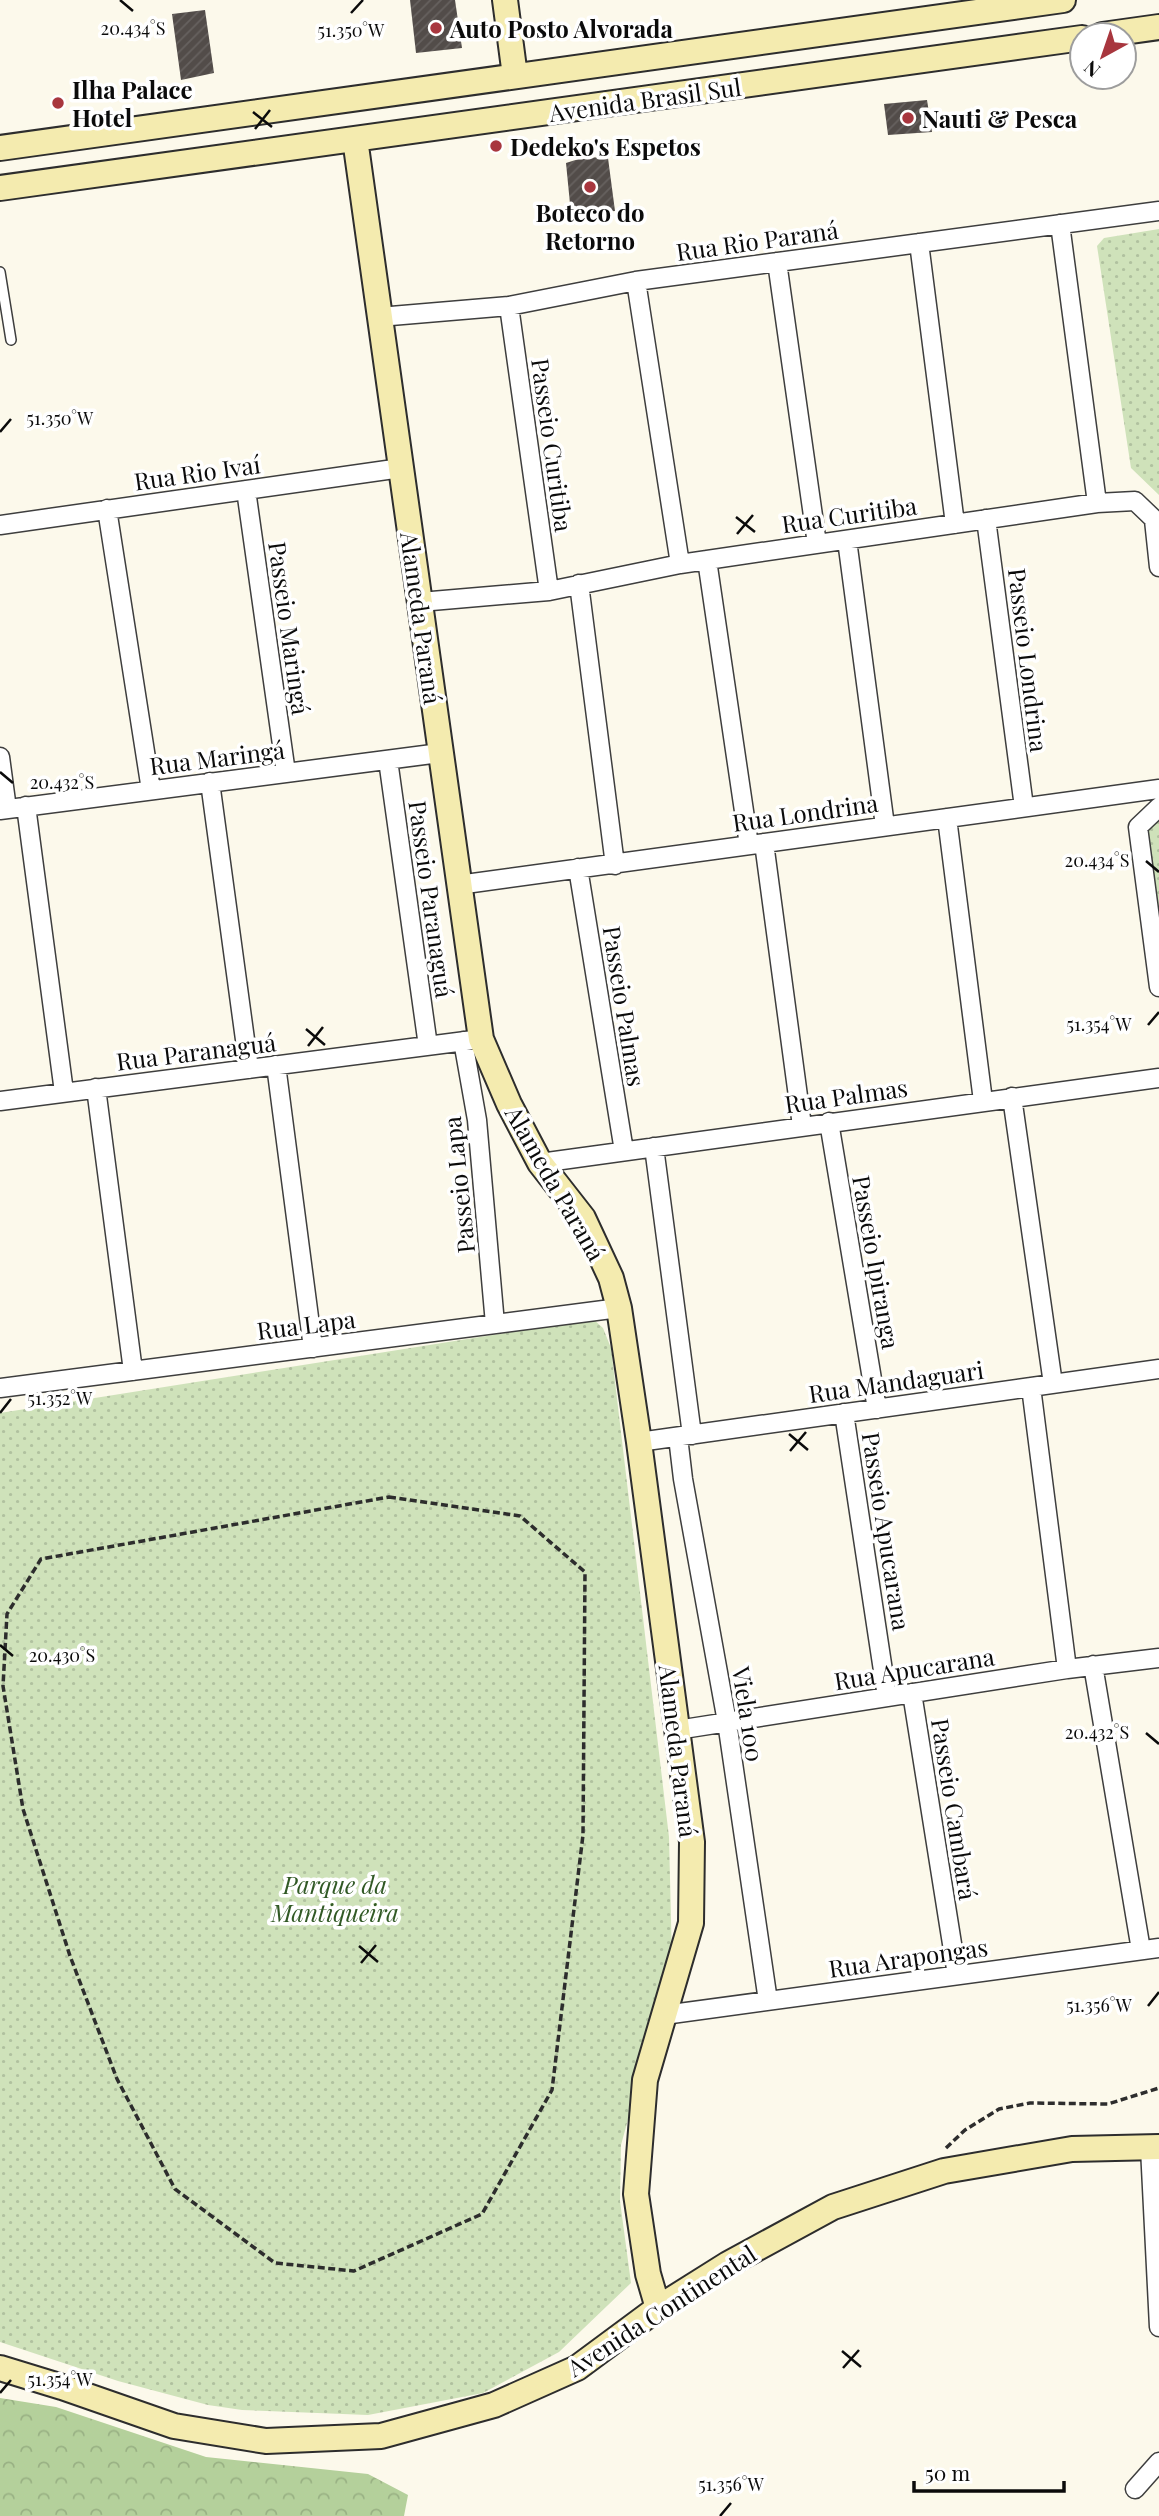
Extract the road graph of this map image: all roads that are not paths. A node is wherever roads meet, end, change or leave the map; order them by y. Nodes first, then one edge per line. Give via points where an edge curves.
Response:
1 (505, 0) edge
2 (1063, 0) edge
3 (1159, 27) edge
4 (1138, 30) edge
5 (1068, 40) edge
6 (544, 73) junction
7 (515, 76) junction
8 (544, 113) junction
9 (355, 139) junction
10 (0, 148) edge
11 (0, 188) edge
12 (1159, 211) edge
13 (1060, 223) junction
14 (919, 243) junction
15 (777, 262) junction
16 (0, 272) edge
17 (636, 281) junction
18 (509, 306) junction
19 (379, 317) junction
20 (11, 340) dead end
21 (401, 468) junction
22 (246, 490) junction
23 (1097, 503) junction
24 (107, 509) junction
25 (986, 519) junction
26 (1156, 522) edge
27 (955, 524) junction
28 (0, 525) edge
29 (847, 540) junction
30 (817, 544) junction
31 (707, 560) junction
32 (680, 564) junction
33 (1159, 566) edge
34 (579, 584) junction
35 (549, 591) junction
36 (420, 602) junction
37 (440, 753) junction
38 (0, 757) edge
39 (388, 760) junction
40 (286, 773) junction
41 (210, 782) junction
42 (1159, 789) edge
43 (151, 790) junction
44 (26, 806) junction
45 (1024, 807) junction
46 (1159, 807) edge
47 (4, 809) edge
48 (947, 818) junction
49 (885, 826) junction
50 (757, 844) junction
51 (615, 865) junction
52 (578, 868) junction
53 (458, 885) junction
54 (1159, 987) edge
55 (472, 1040) junction
56 (428, 1046) junction
57 (276, 1065) junction
58 (249, 1069) junction
59 (1159, 1078) edge
60 (96, 1088) junction
61 (64, 1092) junction
62 (1012, 1097) junction
63 (0, 1101) edge
64 (983, 1101) junction
65 (829, 1122) junction
66 (802, 1126) junction
67 (654, 1147) junction
68 (624, 1151) junction
69 (540, 1163) junction
70 (619, 1308) junction
71 (495, 1324) junction
72 (313, 1348) junction
73 (1159, 1369) edge
74 (133, 1371) junction
75 (1053, 1384) junction
76 (1031, 1387) junction
77 (0, 1388) edge
78 (877, 1409) junction
79 (844, 1413) junction
80 (685, 1436) junction
81 (639, 1442) junction
82 (1159, 1658) edge
83 (1093, 1665) junction
84 (1068, 1668) junction
85 (912, 1693) junction
86 (887, 1697) junction
87 (727, 1722) junction
88 (677, 1730) junction
89 (1150, 1949) edge
90 (957, 1975) junction
91 (768, 2001) junction
92 (664, 2015) junction
93 (1155, 2148) edge
94 (658, 2308) junction
95 (1159, 2327) edge
96 (0, 2368) edge
97 (1159, 2462) edge
98 (1135, 2489) dead end

1 - 7 street
2 - 6 street, Avenida Brasil Sul
3 - 4 street
5 - 8 street, Avenida Brasil Sul
6 - 7 street, Avenida Brasil Sul
6 - 8 street via 556,86 555,101
7 - 10 street, Avenida Brasil Sul
8 - 9 street, Avenida Brasil Sul
9 - 11 street, Avenida Brasil Sul
9 - 19 street, Alameda Paraná
12 - 13 street, Rua Rio Paraná
13 - 14 street, Rua Rio Paraná
13 - 23 street
14 - 15 street, Rua Rio Paraná
14 - 27 street
15 - 17 street, Rua Rio Paraná
15 - 30 street
16 - 20 lane
17 - 18 street, Rua Rio Paraná
17 - 32 street
18 - 19 street, Rua Rio Paraná
18 - 35 street, Passeio Curitiba
19 - 21 street, Alameda Paraná
21 - 22 street, Rua Rio Ivaí
21 - 36 street, Alameda Paraná
22 - 24 street, Rua Rio Ivaí
22 - 40 street, Passeio Maringá
23 - 25 street, Rua Curitiba
23 - 26 street, Rua Curitiba via 1135,500
24 - 28 street, Rua Rio Ivaí
24 - 43 street
25 - 27 street, Rua Curitiba
25 - 45 street, Passeio Londrina
26 - 33 street
27 - 29 street, Rua Curitiba
29 - 30 street, Rua Curitiba
29 - 49 street
30 - 31 street, Rua Curitiba
31 - 32 street, Rua Curitiba
31 - 50 street
32 - 34 street, Rua Curitiba
34 - 35 street, Rua Curitiba
34 - 51 street
35 - 36 street, Rua Curitiba
36 - 37 street, Alameda Paraná
37 - 39 street, Rua Maringá
37 - 53 street, Alameda Paraná
38 - 47 street
39 - 40 street, Rua Maringá
39 - 56 street, Passeio Paranaguá
40 - 41 street, Rua Maringá
41 - 43 street, Rua Maringá
41 - 58 street
42 - 45 street, Rua Londrina
43 - 44 street, Rua Maringá
44 - 47 street, Rua Maringá
44 - 61 street
45 - 48 street, Rua Londrina
46 - 54 street via 1138,827
48 - 49 street, Rua Londrina
48 - 64 street
49 - 50 street, Rua Londrina
50 - 51 street, Rua Londrina
50 - 66 street
51 - 52 street, Rua Londrina
52 - 53 street, Rua Londrina
52 - 68 street, Passeio Palmas
53 - 55 street, Alameda Paraná
55 - 56 street, Rua Paranaguá
55 - 69 street, Alameda Paraná
55 - 71 street, Passeio Lapa
56 - 57 street, Rua Paranaguá
57 - 58 street, Rua Paranaguá
57 - 72 street
58 - 60 street, Rua Paranaguá
59 - 62 street, Rua Palmas
60 - 61 street, Rua Paranaguá
60 - 74 street
61 - 63 street, Rua Paranaguá
62 - 64 street, Rua Palmas
62 - 75 street
64 - 65 street, Rua Palmas
65 - 66 street, Rua Palmas
65 - 78 street, Passeio Ipiranga
66 - 67 street, Rua Palmas
67 - 68 street, Rua Palmas
67 - 80 street
68 - 69 street, Rua Palmas
69 - 70 street, Alameda Paraná via 583,1218 611,1278
70 - 71 street, Rua Lapa
70 - 81 street, Alameda Paraná
71 - 72 street, Rua Lapa
72 - 74 street, Rua Lapa
73 - 75 street, Rua Mandaguari
74 - 77 street, Rua Lapa
75 - 76 street, Rua Mandaguari
76 - 78 street, Rua Mandaguari
76 - 84 street
78 - 79 street, Rua Mandaguari
79 - 80 street, Rua Mandaguari
79 - 86 street, Passeio Apucarana
80 - 81 street, Rua Mandaguari
80 - 87 street, Viela 100 via 683,1479
81 - 88 street, Alameda Paraná
82 - 83 street, Rua Apucarana
83 - 84 street, Rua Apucarana
83 - 89 street
84 - 85 street, Rua Apucarana
85 - 86 street, Rua Apucarana
85 - 90 street, Passeio Cambará
86 - 87 street, Rua Apucarana
87 - 88 street, Rua Apucarana
87 - 91 street, Viela 100
88 - 92 street, Alameda Paraná via 692,1842 691,1923
89 - 90 street, Rua Arapongas
90 - 91 street, Rua Arapongas
91 - 92 street, Rua Arapongas
92 - 94 street, Alameda Paraná via 645,2080 636,2194
93 - 94 street, Avenida Continental via 1072,2149 944,2171 833,2207
93 - 95 street
94 - 96 street, Avenida Continental via 577,2368 494,2405 381,2436 267,2441 174,2426
97 - 98 street

